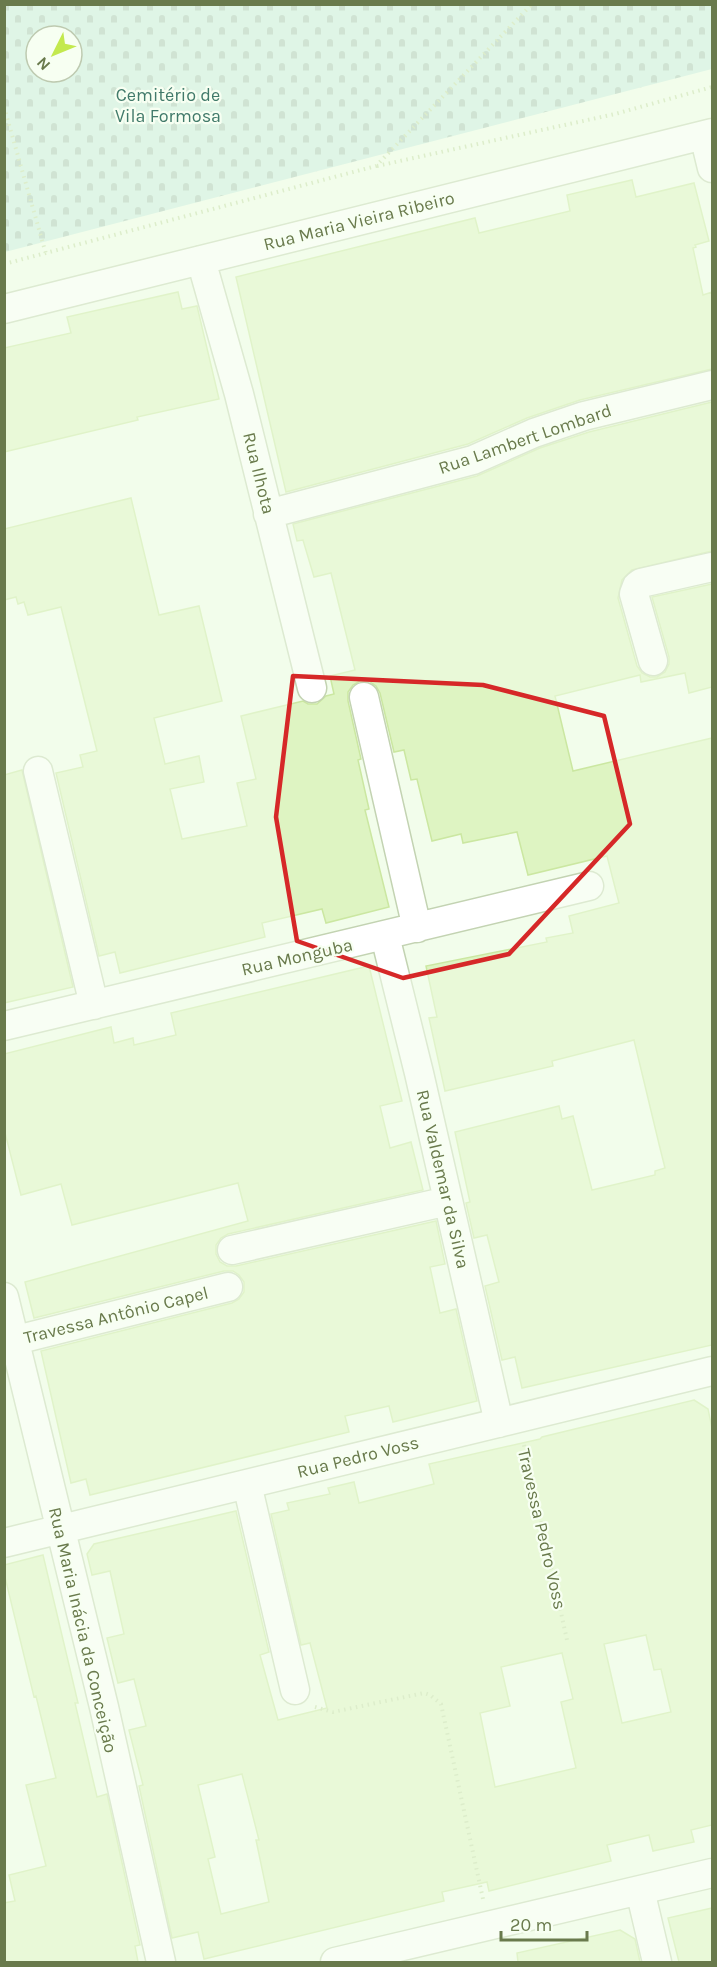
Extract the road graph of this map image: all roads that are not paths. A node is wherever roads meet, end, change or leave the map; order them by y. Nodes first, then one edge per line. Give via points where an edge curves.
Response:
1 (708, 134) edge
2 (712, 168) edge
3 (201, 260) junction
4 (4, 309) edge
5 (712, 385) edge
6 (268, 514) junction
7 (712, 567) edge
8 (653, 661) dead end
9 (312, 687) dead end
10 (364, 697) dead end
11 (38, 771) dead end
12 (589, 886) dead end
13 (417, 928) junction
14 (385, 936) junction
15 (94, 1005) junction
16 (4, 1026) edge
17 (448, 1201) junction
18 (232, 1250) dead end
19 (228, 1287) dead end
20 (4, 1297) edge
21 (10, 1341) edge
22 (711, 1377) edge
23 (508, 1421) junction
24 (247, 1484) junction
25 (60, 1530) junction
26 (4, 1543) edge
27 (295, 1690) road end
28 (712, 1873) edge
29 (640, 1890) junction
30 (421, 1953) edge
31 (161, 1962) edge
32 (335, 1962) edge
33 (657, 1962) edge

1 - 2 street
1 - 3 street, Rua Maria Vieira Ribeiro
3 - 4 street, Rua Maria Vieira Ribeiro
3 - 6 street, Rua Ilhota
5 - 6 street, Rua Lambert Lombard via 584,416 473,460
6 - 9 street, Rua Ilhota
7 - 8 street via 637,586 634,594
10 - 13 street
11 - 15 street
12 - 13 street, Rua Monguba
13 - 14 street, Rua Monguba
14 - 15 street, Rua Monguba
14 - 17 street, Rua Valdemar da Silva
15 - 16 street, Rua Monguba
17 - 18 street
17 - 23 street, Rua Valdemar da Silva
19 - 21 street, Travessa Antônio Capel
20 - 21 street, Rua Maria Inácia da Conceição
21 - 25 street, Rua Maria Inácia da Conceição
22 - 23 street, Rua Pedro Voss
23 - 24 street, Rua Pedro Voss
24 - 25 street, Rua Pedro Voss
24 - 27 street
25 - 26 street, Rua Pedro Voss
25 - 31 street, Rua Maria Inácia da Conceição
28 - 29 street
29 - 30 street via 489,1926
29 - 33 street
30 - 32 street

